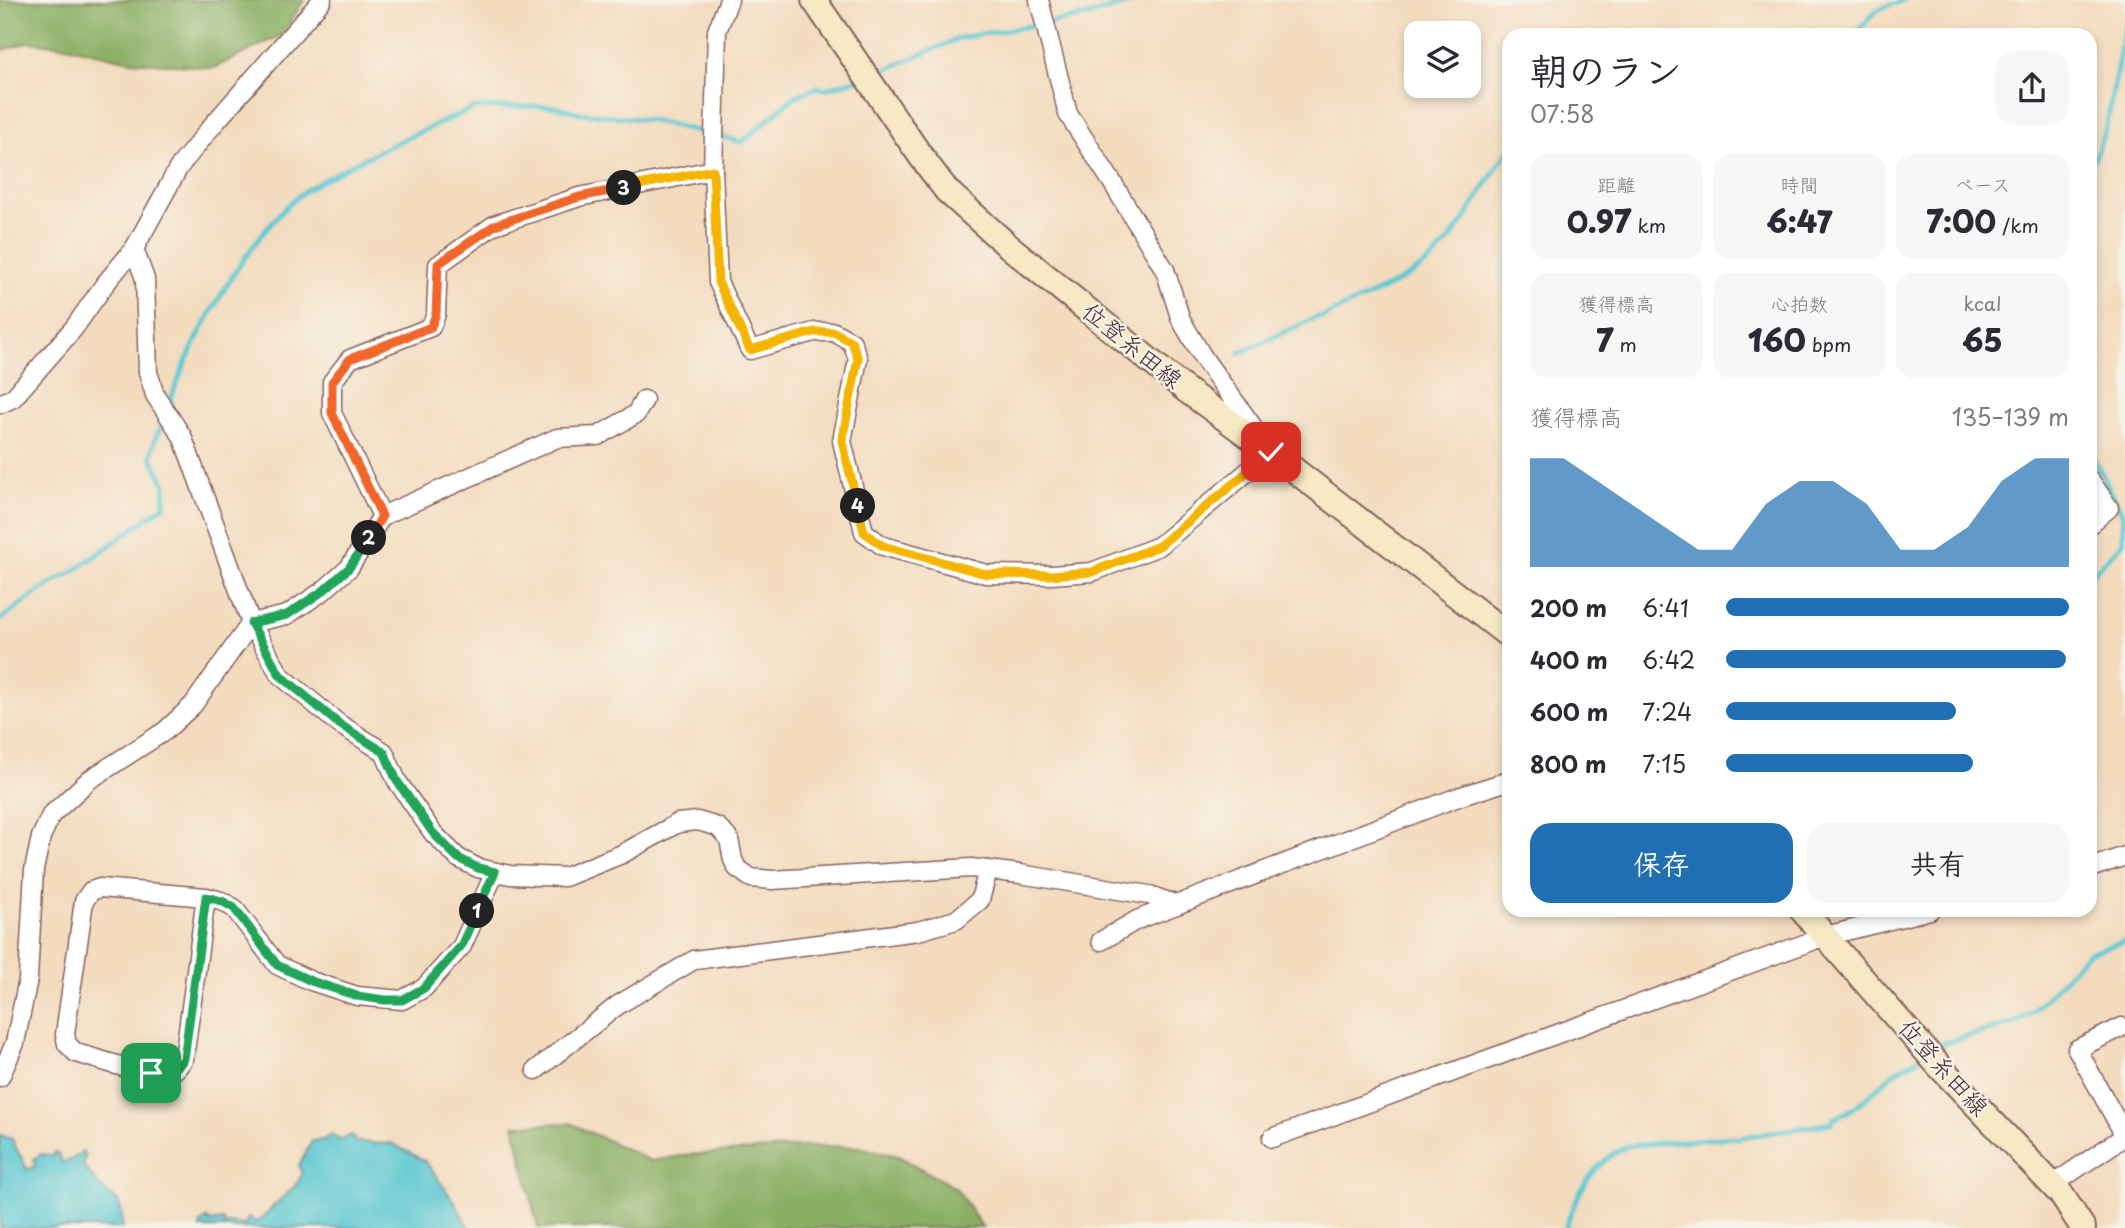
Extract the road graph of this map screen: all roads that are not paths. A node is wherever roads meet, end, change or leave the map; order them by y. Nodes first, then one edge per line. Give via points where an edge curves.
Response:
1 (322, 0) edge
2 (729, 0) edge
3 (814, 0) edge
4 (1038, 0) edge
5 (713, 170) junction
6 (134, 249) junction
7 (644, 400) dead end
8 (0, 404) edge
9 (1271, 452) junction
10 (2097, 490) edge
11 (382, 516) junction
12 (2097, 518) edge
13 (251, 623) junction
14 (1502, 630) edge
15 (1502, 782) edge
16 (2125, 856) edge
17 (2097, 866) edge
18 (988, 870) junction
19 (495, 872) junction
20 (206, 897) junction
21 (1177, 905) junction
22 (1808, 917) edge
23 (1902, 917) edge
24 (1826, 936) junction
25 (1101, 941) dead end
26 (2122, 1027) dead end
27 (536, 1070) dead end
28 (0, 1077) edge
29 (2125, 1136) edge
30 (1272, 1138) dead end
31 (2052, 1185) junction
32 (2078, 1226) edge

1 - 6 street via 179,167
2 - 5 street via 717,31
3 - 9 main road, 位登糸田線 via 947,191 1175,382
4 - 9 street via 1068,114 1165,270 1181,320 1204,359
5 - 9 street via 718,282 750,350 814,332 834,332 852,342 858,359 842,441 864,532 883,546 986,574 1092,572 1159,546
5 - 11 street via 579,197 495,225 438,264 436,314 431,327 350,359 332,382 332,413
6 - 8 street via 74,328 13,398
6 - 13 street via 145,279 151,383 182,436
7 - 11 street via 635,414 598,436 557,438
9 - 14 main road, 位登糸田線
10 - 12 street via 2109,508
11 - 13 street via 349,568 323,591 287,615
13 - 19 street via 280,675 339,724 384,752 397,781 433,833 458,858
13 - 28 street via 184,714 89,780 51,815 34,870 29,979 15,1044
15 - 21 street
16 - 17 street
18 - 19 street via 751,878 737,869 729,839 718,827 698,821 678,823 622,854 565,877
18 - 21 street via 1149,895
18 - 27 street via 980,900 956,920 931,928 694,960 618,1005
19 - 20 street via 461,946 424,988 402,1000 357,996 277,965 234,908
20 - 20 street via 91,891 84,901 65,1034 76,1053 151,1073 176,1070 184,1059
21 - 25 street via 1137,920
22 - 24 main road, 位登糸田線
23 - 24 street
24 - 30 street
24 - 31 main road, 位登糸田線 via 1940,1067
26 - 29 street via 2077,1049
29 - 31 street
31 - 32 main road, 位登糸田線

